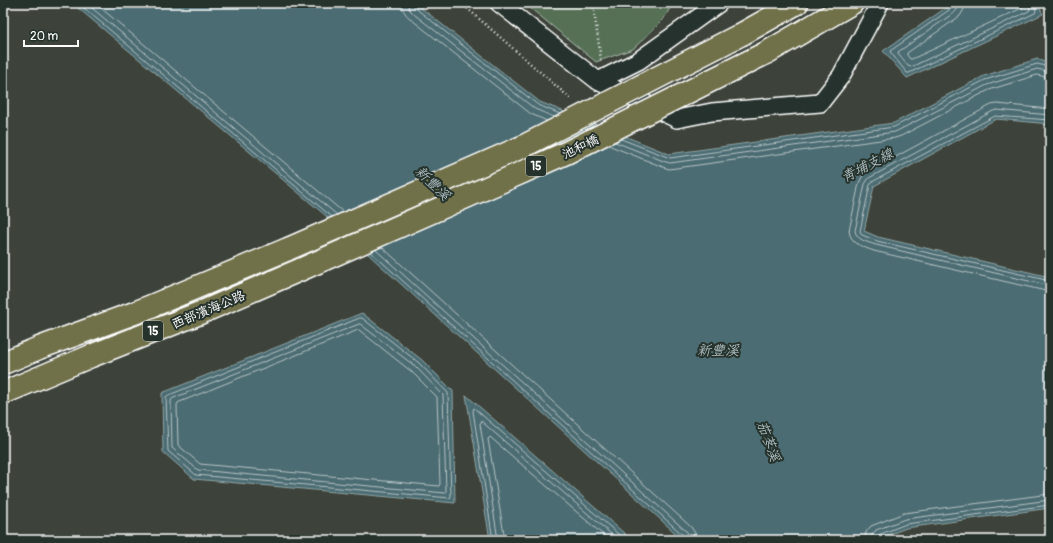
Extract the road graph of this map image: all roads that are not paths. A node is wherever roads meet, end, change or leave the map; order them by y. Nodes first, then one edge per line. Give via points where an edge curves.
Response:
1 (499, 3) edge
2 (719, 3) edge
3 (797, 3) edge
4 (852, 3) edge
5 (880, 3) edge
6 (638, 61) junction
7 (598, 81) junction
8 (647, 105) junction
9 (288, 248) joint
10 (302, 269) joint
11 (3, 363) edge
12 (3, 393) edge

1 - 7 street
2 - 6 street
3 - 9 main road, 池和橋 / 15, bridge via 522,147
4 - 10 main road, 池和橋 / 15, bridge via 766,53 566,153
5 - 8 street via 841,76 820,103 712,112 677,119
6 - 7 street
6 - 8 street
7 - 8 street
9 - 11 main road, 西部濱海公路 / 15 via 138,312
10 - 12 main road, 西部濱海公路 / 15

